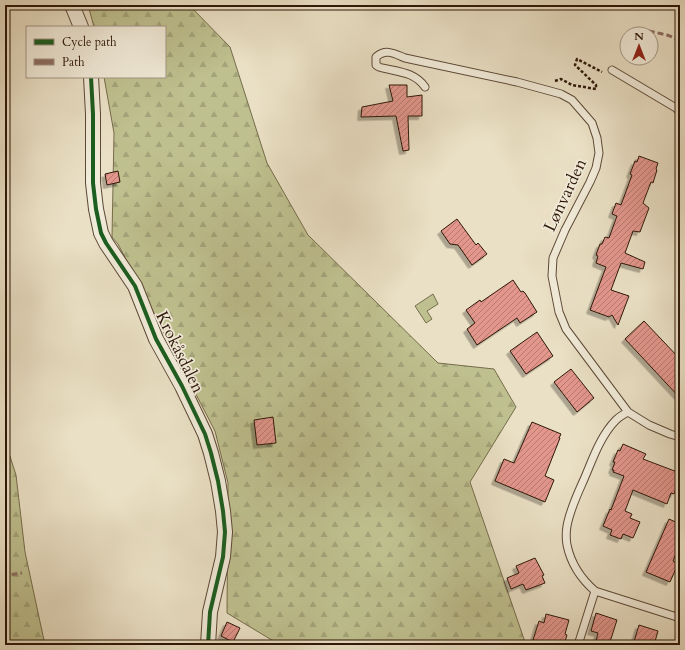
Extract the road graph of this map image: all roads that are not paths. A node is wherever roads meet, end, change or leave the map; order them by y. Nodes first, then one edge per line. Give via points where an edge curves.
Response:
1 (72, 5) edge
2 (81, 26) edge
3 (612, 70) dead end
4 (91, 78) edge
5 (424, 88) dead end
6 (680, 112) edge
7 (628, 412) junction
8 (680, 436) edge
9 (595, 591) junction
10 (680, 618) edge
11 (208, 645) edge
12 (578, 645) edge

1 - 2 street
3 - 6 lane
4 - 11 street, Krokåsdalen via 93,183 100,233 135,286 156,338 205,434 218,481 225,532 223,557 210,612
5 - 7 lane, Lønvarden via 416,77 379,68 375,60 380,54 392,53 561,94 572,100 592,122 599,153 596,168 553,258 552,276 559,312 566,329
7 - 8 lane, Lønvarden via 670,434
7 - 9 lane via 616,420 599,446 573,505 567,526 567,543 577,573
9 - 10 lane
9 - 12 lane

